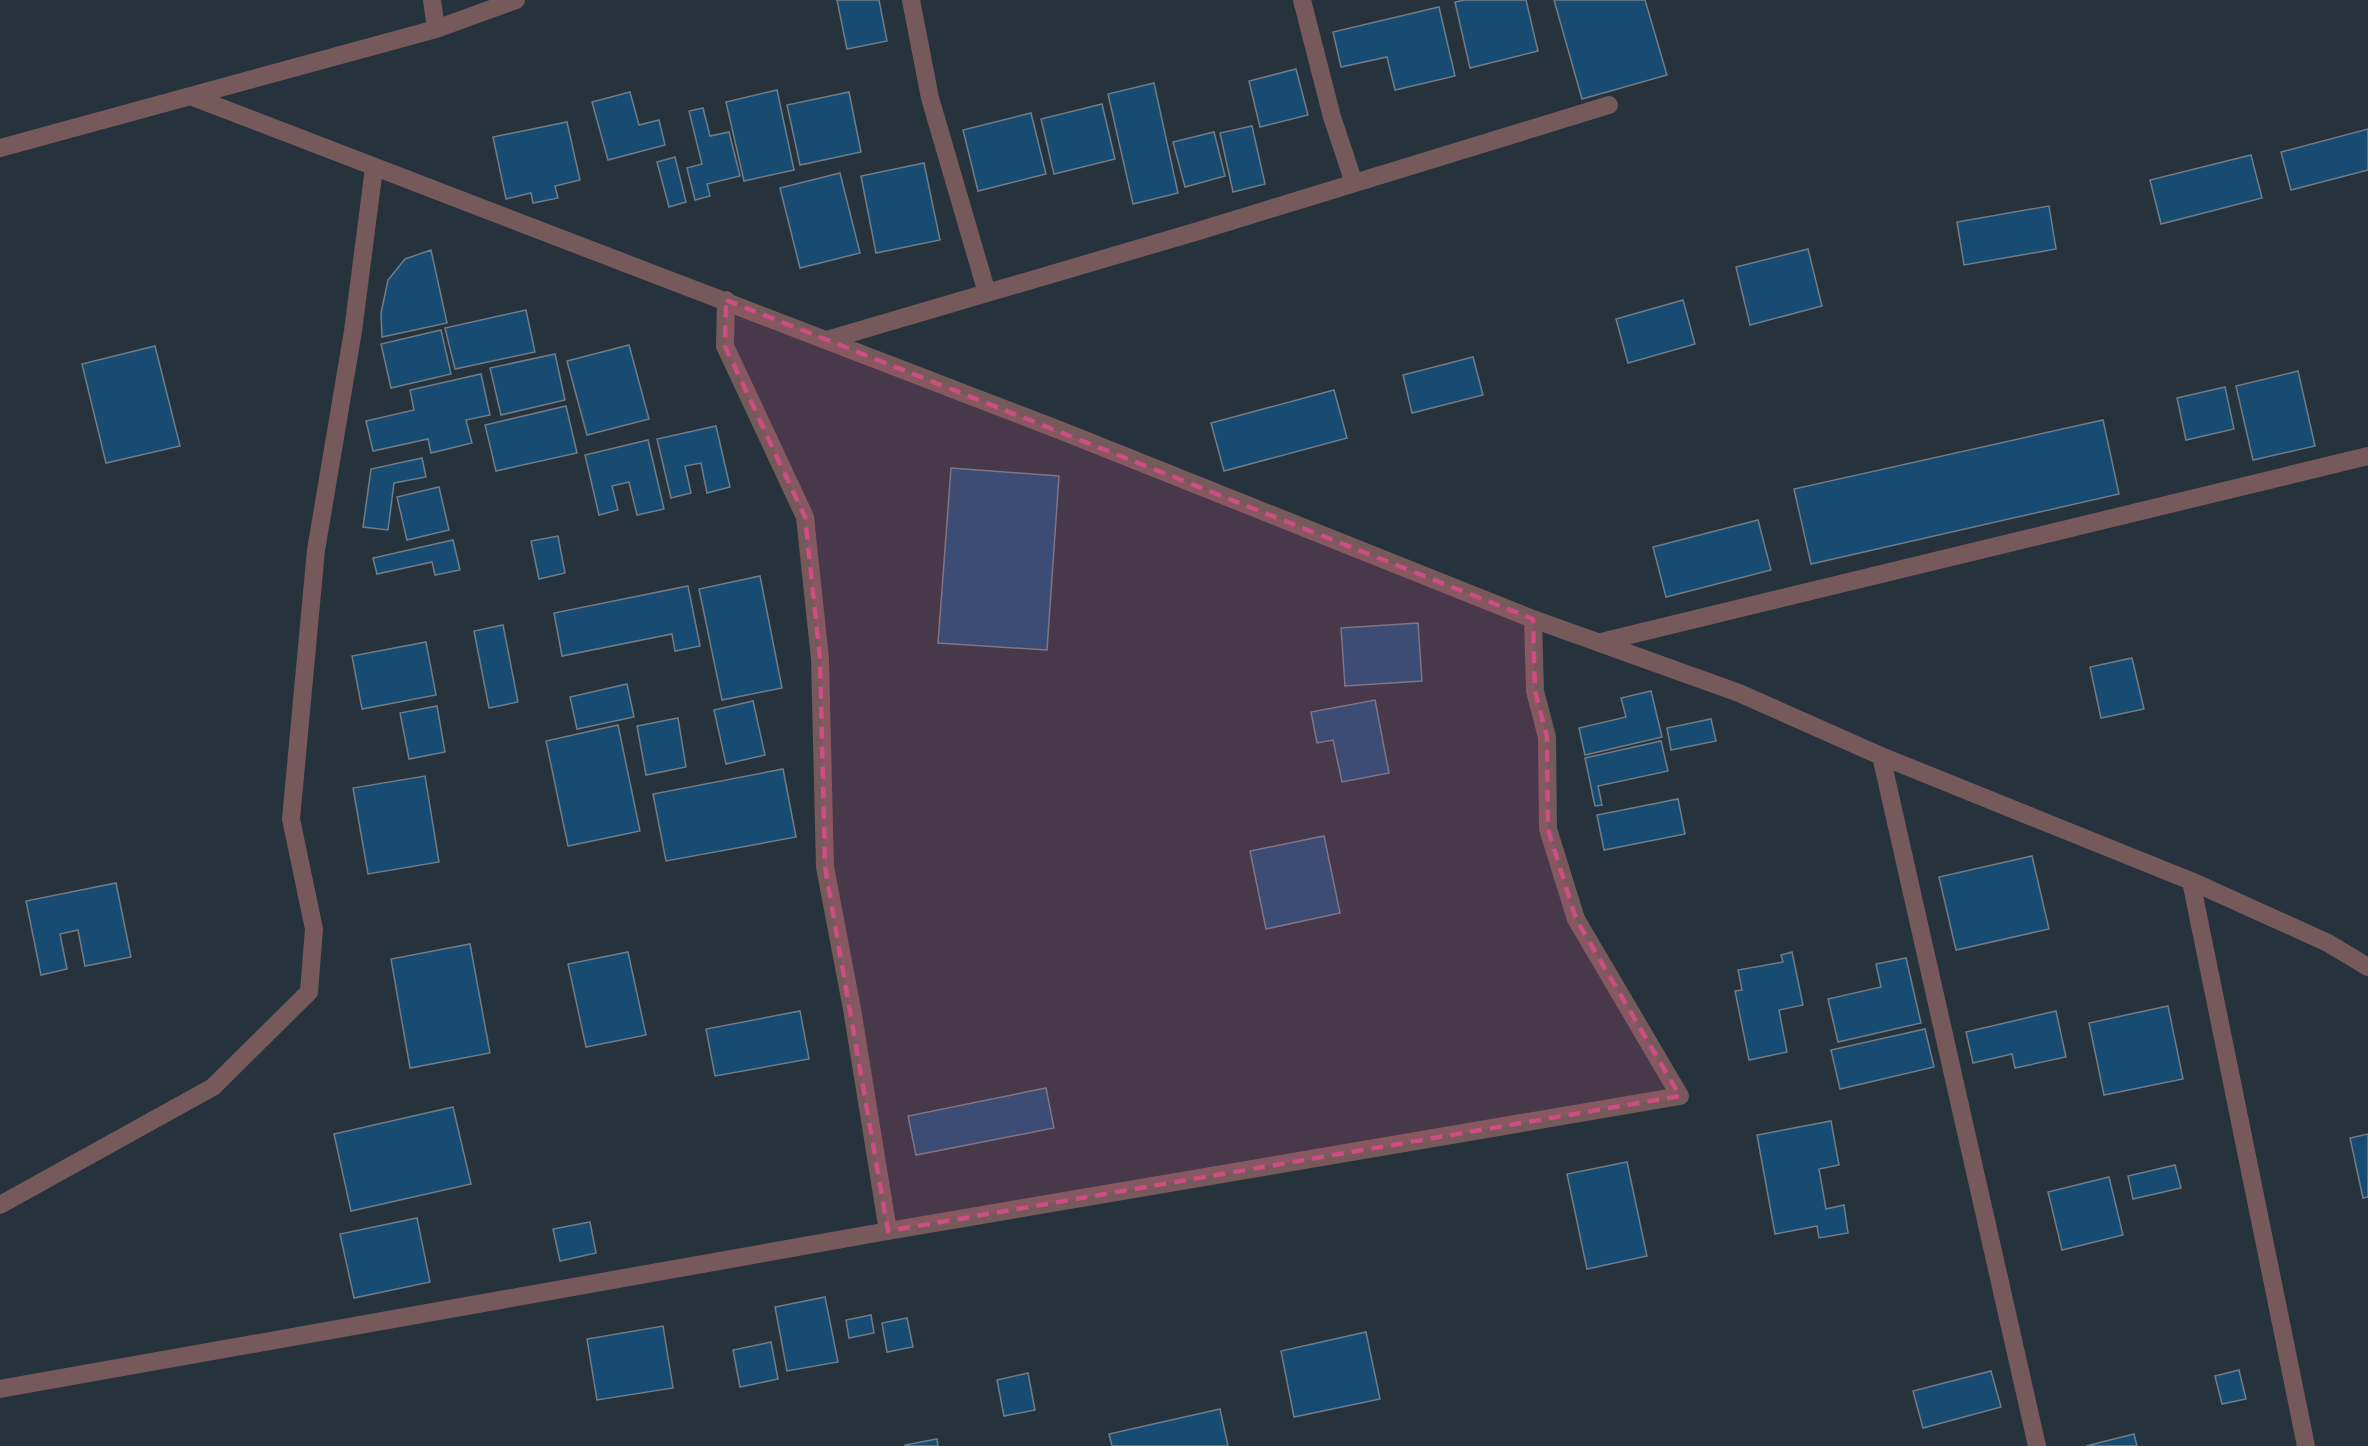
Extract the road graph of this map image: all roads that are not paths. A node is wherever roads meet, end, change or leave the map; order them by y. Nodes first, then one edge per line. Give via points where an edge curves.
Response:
1 (432, 0) edge
2 (516, 0) edge
3 (911, 0) edge
4 (1302, 0) edge
5 (436, 28) junction
6 (194, 97) junction
7 (1609, 105) dead end
8 (0, 148) edge
9 (374, 168) junction
10 (1354, 183) junction
11 (987, 293) junction
12 (726, 300) junction
13 (828, 340) junction
14 (2368, 456) edge
15 (1533, 620) junction
16 (1601, 642) junction
17 (1881, 756) junction
18 (2191, 881) junction
19 (2368, 967) edge
20 (0, 1204) edge
21 (888, 1231) junction
22 (0, 1389) edge
23 (2037, 1446) edge
24 (2306, 1446) edge

1 - 5 street
2 - 5 street
3 - 11 street via 930,98
4 - 10 street via 1332,117
5 - 6 street
6 - 8 street
6 - 9 street
7 - 10 street
9 - 12 street
9 - 20 street via 354,331 316,550 291,819 314,928 309,992 213,1087
10 - 11 street
11 - 13 street
12 - 13 street
12 - 21 street via 725,346 805,517 820,659 825,867
13 - 15 street
14 - 16 street
15 - 16 street
15 - 21 street via 1535,691 1547,737 1548,829 1576,919 1680,1096
16 - 17 street via 1739,693
17 - 18 street
17 - 23 street
18 - 19 street via 2328,943
18 - 24 street
21 - 22 street

